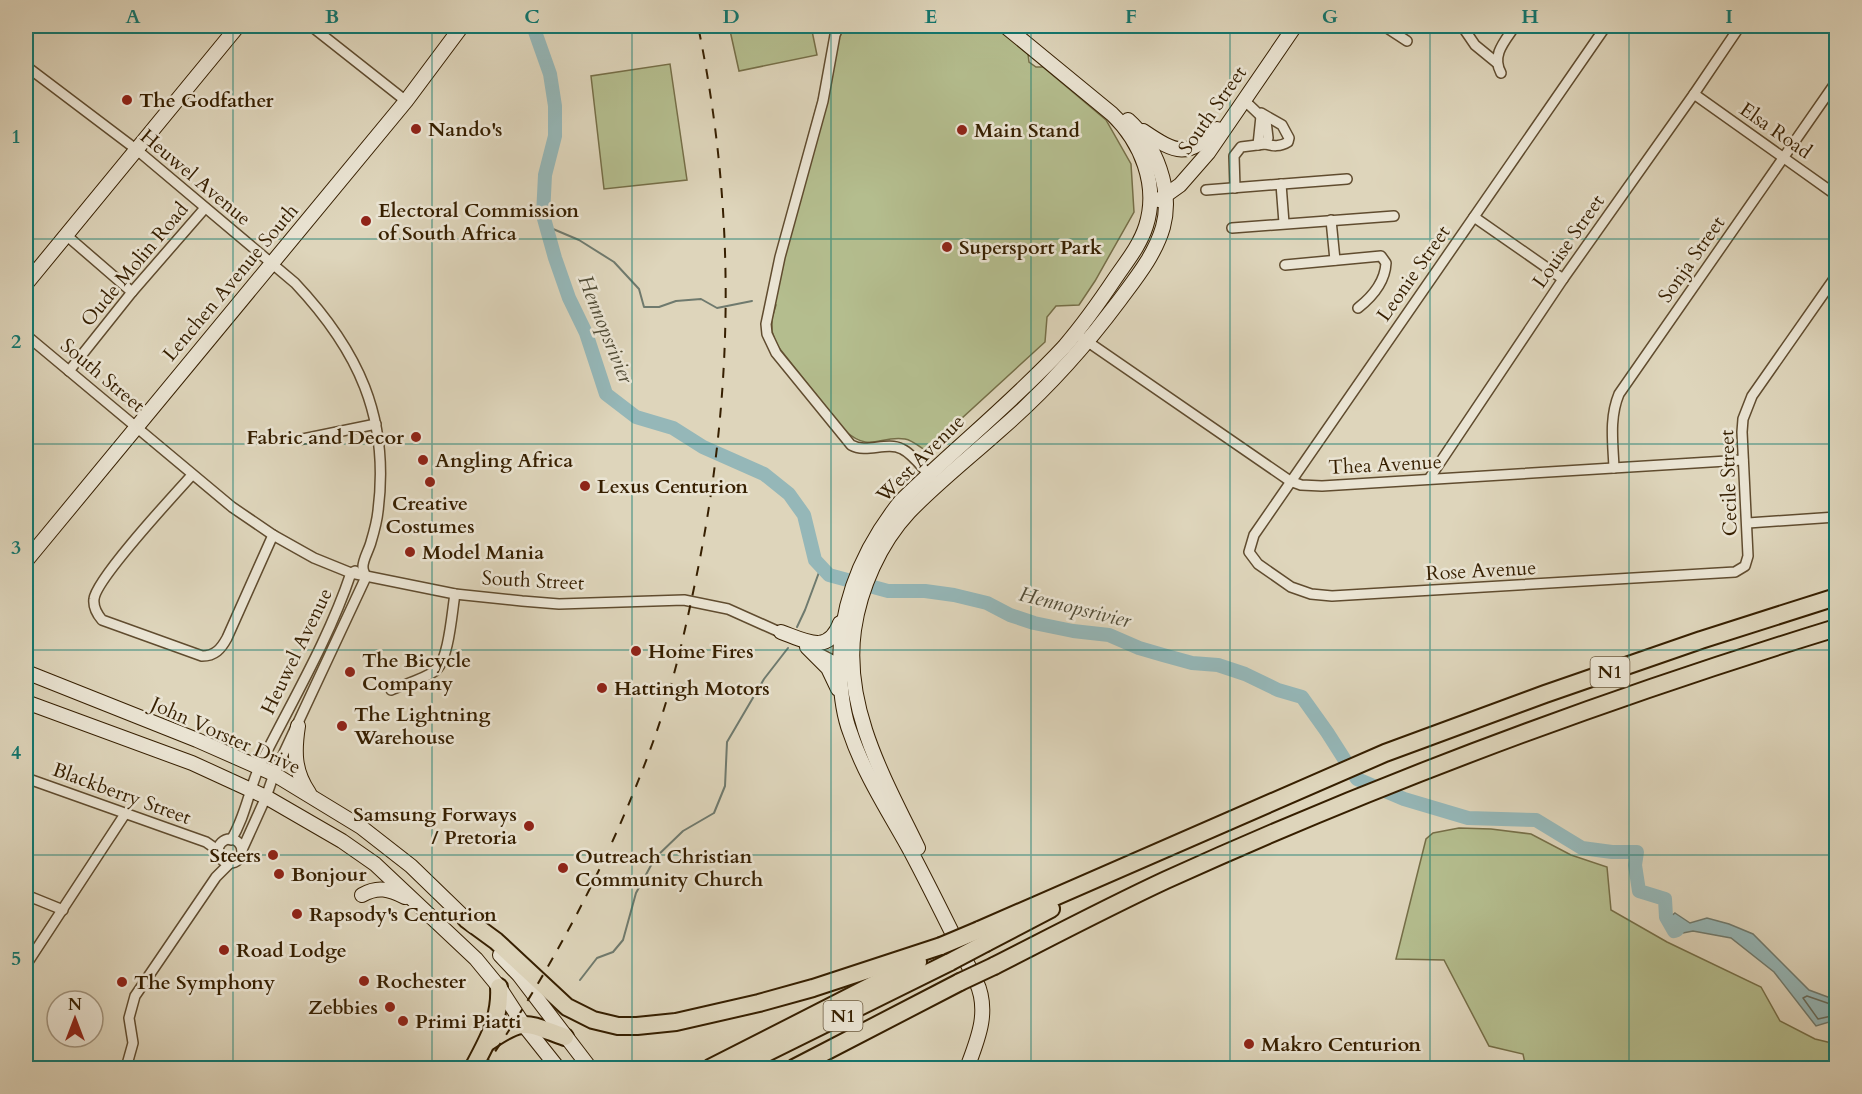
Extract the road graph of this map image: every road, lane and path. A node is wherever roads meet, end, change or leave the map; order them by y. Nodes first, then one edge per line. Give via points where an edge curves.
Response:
1 (238, 26) edge
2 (312, 26) edge
3 (462, 26) edge
4 (839, 26) edge
5 (1005, 26) edge
6 (1017, 26) edge
7 (1295, 26) edge
8 (1384, 26) edge
9 (1462, 26) edge
10 (1515, 26) edge
11 (1606, 26) edge
12 (1740, 26) edge
13 (1407, 41) dead end
14 (1497, 63) junction
15 (26, 66) edge
16 (1501, 74) dead end
17 (1836, 82) edge
18 (1694, 94) junction
19 (406, 101) junction
20 (1240, 106) junction
21 (1258, 114) junction
22 (1134, 125) junction
23 (1262, 144) junction
24 (137, 150) junction
25 (1784, 158) junction
26 (1347, 179) dead end
27 (1281, 184) junction
28 (1235, 188) junction
29 (1206, 190) dead end
30 (1836, 195) edge
31 (1164, 198) junction
32 (1150, 203) junction
33 (205, 208) junction
34 (1394, 216) dead end
35 (1474, 216) junction
36 (1331, 220) junction
37 (1284, 223) junction
38 (1232, 228) dead end
39 (66, 235) junction
40 (1335, 260) junction
41 (271, 262) junction
42 (1285, 265) dead end
43 (1836, 276) edge
44 (1563, 279) junction
45 (26, 284) edge
46 (132, 292) junction
47 (1358, 308) dead end
48 (1075, 333) junction
49 (26, 335) edge
50 (1088, 342) junction
51 (69, 371) junction
52 (376, 424) junction
53 (135, 427) junction
54 (298, 440) dead end
55 (1743, 460) junction
56 (1300, 467) junction
57 (1271, 468) junction
58 (1614, 468) junction
59 (192, 475) junction
60 (1429, 479) junction
61 (933, 480) junction
62 (1290, 481) junction
63 (1836, 516) edge
64 (1748, 523) junction
65 (273, 535) junction
66 (1251, 541) joint
67 (26, 561) edge
68 (363, 567) junction
69 (1740, 570) joint
70 (351, 573) junction
71 (366, 577) junction
72 (455, 594) junction
73 (1836, 597) edge
74 (850, 608) junction
75 (1836, 628) edge
76 (781, 632) junction
77 (807, 647) junction
78 (840, 664) junction
79 (853, 670) junction
80 (26, 672) edge
81 (391, 690) dead end
82 (842, 699) junction
83 (26, 702) edge
84 (298, 726) junction
85 (259, 767) junction
86 (274, 774) junction
87 (26, 777) edge
88 (252, 790) junction
89 (310, 796) junction
90 (266, 797) junction
91 (124, 814) junction
92 (231, 840) junction
93 (242, 850) junction
94 (220, 851) junction
95 (230, 863) junction
96 (216, 877) junction
97 (26, 895) edge
98 (362, 895) dead end
99 (415, 902) junction
100 (63, 909) junction
101 (466, 919) junction
102 (982, 937) junction
103 (941, 946) junction
104 (26, 965) edge
105 (499, 987) junction
106 (523, 1024) junction
107 (565, 1037) junction
108 (488, 1042) junction
109 (126, 1068) edge
110 (472, 1068) edge
111 (558, 1068) edge
112 (590, 1068) edge
113 (710, 1068) edge
114 (736, 1068) edge
115 (794, 1068) edge
116 (967, 1068) edge
117 (975, 1068) edge

1 - 24 street
2 - 19 street
3 - 19 street, Lenchen Avenue South
4 - 61 street via 823,101 780,257 767,313 767,334 777,353 851,445 900,448
5 - 32 street, West Avenue via 1126,129 1144,161
6 - 22 street, West Avenue
7 - 20 street, South Street
8 - 13 street
9 - 14 street via 1475,45
10 - 14 street via 1498,52
11 - 35 street, Leonie Street
12 - 18 street, Louise Street
14 - 16 street
15 - 24 street, Heuwel Avenue
17 - 25 street, Sonja Street
18 - 25 street, Elsa Road
18 - 44 street, Louise Street
19 - 41 street, Lenchen Avenue South
20 - 21 street
20 - 22 street via 1201,144 1186,149 1170,148
20 - 31 street, South Street via 1191,174
21 - 23 street
21 - 23 street via 1282,125 1288,134 1288,142 1283,145
22 - 31 street, West Avenue via 1156,158
23 - 28 street via 1241,147 1233,158
24 - 33 street, Heuwel Avenue
24 - 39 street
25 - 30 street, Elsa Road
25 - 58 street, Sonja Street via 1619,394 1612,422
26 - 27 street
27 - 28 street
27 - 37 street
28 - 29 street
31 - 32 street, South Street
31 - 50 street, West Avenue via 1164,221 1152,253
32 - 48 street, West Avenue via 1146,227 1138,243
33 - 41 street, Heuwel Avenue
33 - 46 street, Oude Molin Road
34 - 36 street
35 - 44 street
35 - 56 street, Leonie Street
36 - 37 street
36 - 40 street
37 - 38 street
39 - 45 street
39 - 46 street
40 - 42 street
40 - 47 street via 1381,256 1385,259 1380,285
41 - 52 street, Heuwel Avenue via 318,307 348,350 368,394
41 - 53 street, Lenchen Avenue South
43 - 55 street, Cecile Street via 1752,396 1743,419
44 - 60 street, Louise Street
46 - 51 street, Oude Molin Road
48 - 50 street, Thea Avenue
48 - 61 street, West Avenue
49 - 51 street, South Street
50 - 57 street, Thea Avenue
50 - 61 street, West Avenue via 1037,396
51 - 53 street, South Street
52 - 54 street
52 - 68 street, Heuwel Avenue via 380,494
53 - 59 street, South Street
53 - 67 street, Lenchen Avenue South
55 - 58 street, Thea Avenue
55 - 64 street, Cecile Street
56 - 57 street
56 - 62 street, Leonie Street
57 - 62 street, Thea Avenue
58 - 60 street, Thea Avenue
59 - 65 street, South Street
59 - 65 street via 99,586 94,600 102,620 202,656 214,654 222,647
60 - 62 street, Thea Avenue via 1322,486
61 - 74 street, West Avenue via 901,501 885,522
62 - 66 street, Leonie Street
63 - 64 street
64 - 69 street, Cecile Street via 1748,560
65 - 70 street, South Street
66 - 69 street, Rose Avenue via 1252,559 1291,586 1311,594 1332,596
68 - 70 street, Heuwel Avenue
68 - 71 street
70 - 71 street, South Street
70 - 85 street, Heuwel Avenue
71 - 72 street, South Street
71 - 84 street, Heuwel Avenue
72 - 76 street, South Street via 559,604 684,600 728,609
72 - 81 street via 439,667
73 - 102 highway, N1 via 1701,640 1385,753
74 - 76 street via 834,636 821,644
74 - 78 street, West Avenue
74 - 79 street, West Avenue
75 - 115 highway, N1, bridge via 1565,717 1414,774 1165,881
76 - 77 street, South Street
77 - 78 street, South Street
77 - 82 street via 828,668
78 - 79 street, South Street
78 - 82 street, West Avenue
79 - 117 street, West Avenue via 871,748 989,994 988,1023
80 - 85 street, John Vorster Drive
82 - 116 street, West Avenue via 849,732 861,759 979,986 982,1021
83 - 88 street, John Vorster Drive via 192,763
84 - 86 street, Heuwel Avenue
84 - 89 street via 295,760
85 - 86 street, John Vorster Drive
85 - 88 street, Heuwel Avenue
86 - 89 street, John Vorster Drive
86 - 90 street, Heuwel Avenue
87 - 91 street, Blackberry Street
88 - 90 street, John Vorster Drive
88 - 92 street, Heuwel Avenue
89 - 101 street, John Vorster Drive via 361,827 411,866
90 - 93 street, Heuwel Avenue
90 - 99 street, John Vorster Drive via 375,864
91 - 94 street, Blackberry Street via 206,842
91 - 100 street
92 - 93 street
92 - 94 street
93 - 95 street via 241,857
94 - 95 street
94 - 96 street
95 - 96 street
96 - 109 street via 135,996 129,1018 133,1043
97 - 100 street
98 - 99 street via 384,889
99 - 105 street, John Vorster Drive via 476,959
100 - 104 street
101 - 103 highway via 496,941 567,1007 593,1020 618,1026 676,1022 759,1003
101 - 107 street, John Vorster Drive via 519,975
102 - 103 highway, bridge
102 - 114 highway, N1, bridge via 950,962
103 - 113 highway via 917,963
105 - 106 street, John Vorster Drive
105 - 108 highway via 500,1007
106 - 107 highway
106 - 108 highway
106 - 111 street, John Vorster Drive
107 - 112 street, John Vorster Drive
108 - 110 highway

